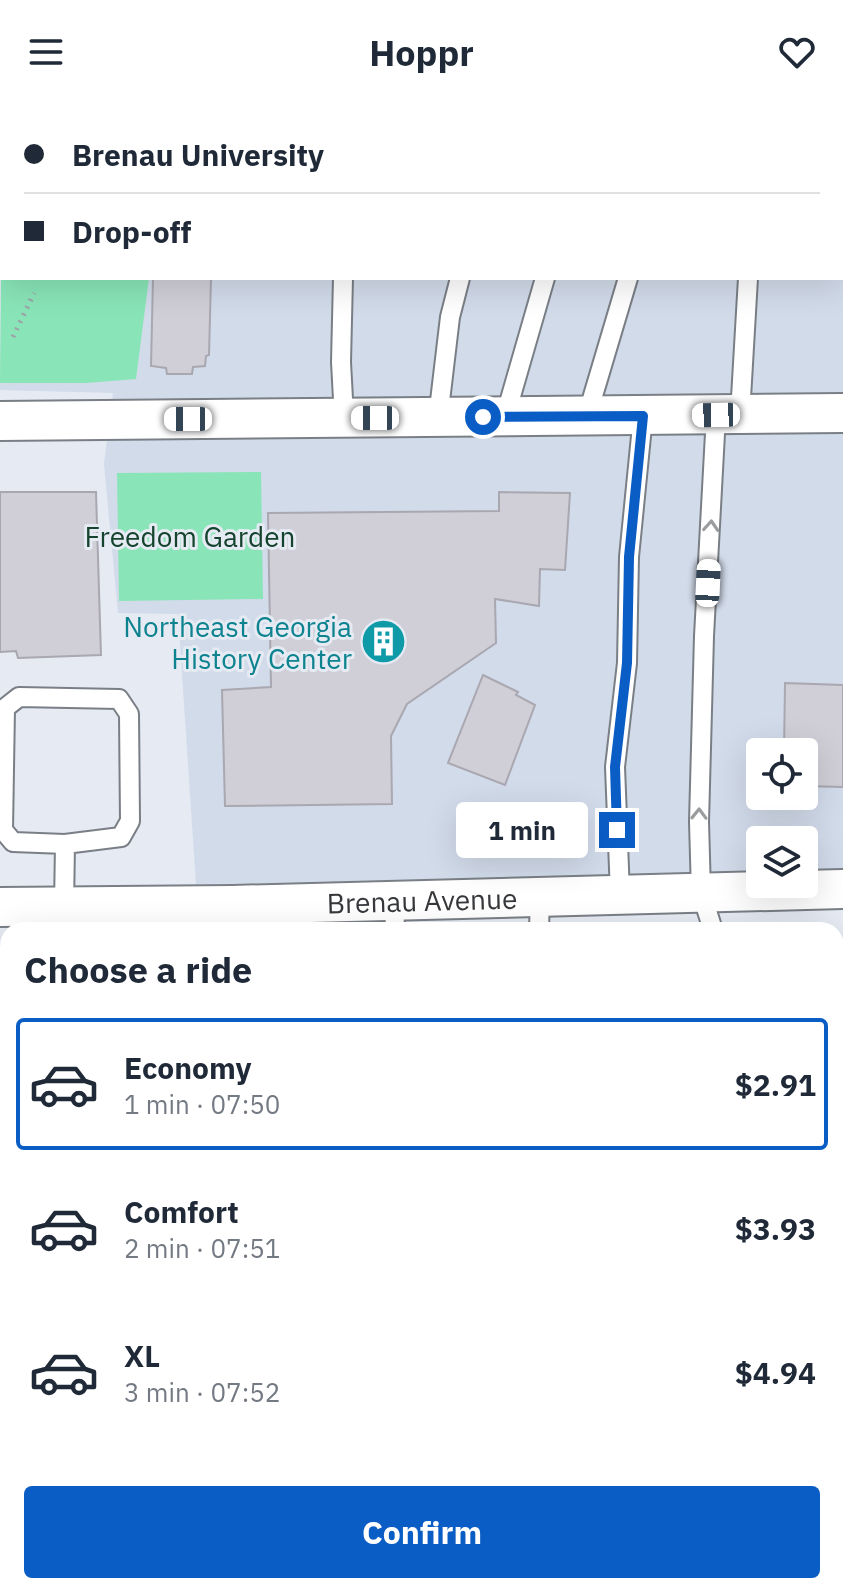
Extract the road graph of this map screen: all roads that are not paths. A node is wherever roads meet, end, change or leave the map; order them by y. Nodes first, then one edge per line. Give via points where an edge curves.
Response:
1 (343, 280) edge
2 (459, 280) edge
3 (544, 280) edge
4 (627, 280) edge
5 (748, 280) edge
6 (843, 413) edge
7 (728, 415) junction
8 (587, 416) junction
9 (643, 416) junction
10 (505, 417) junction
11 (344, 418) junction
12 (438, 418) junction
13 (0, 421) edge
14 (2, 740) edge
15 (65, 844) junction
16 (843, 889) edge
17 (701, 892) junction
18 (620, 894) junction
19 (64, 906) junction
20 (0, 907) edge
21 (539, 913) edge
22 (395, 915) edge
23 (710, 922) edge

1 - 11 lane
2 - 12 lane
3 - 10 lane
4 - 8 lane
5 - 7 lane
6 - 7 street
7 - 9 street
17 -> 7 lane via 704,636
8 - 9 street
8 - 10 street
9 - 18 lane via 615,767
10 - 12 street
11 - 12 street
11 - 13 street
14 - 15 lane via 3,830 13,842
14 - 15 lane via 5,708 19,697 119,699 129,714 130,821 121,837
15 - 19 lane
16 - 17 street, Brenau Avenue
17 - 18 street, Brenau Avenue
17 - 23 lane
18 - 21 street, Brenau Avenue
19 - 20 street, Brenau Avenue
19 - 22 street, Brenau Avenue
21 - 22 street, Brenau Avenue

